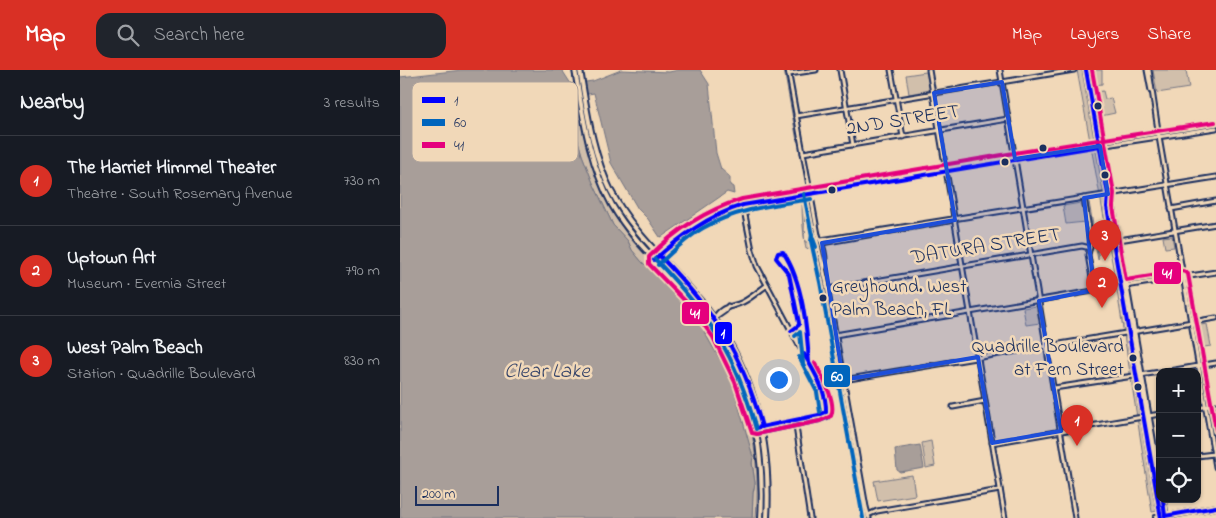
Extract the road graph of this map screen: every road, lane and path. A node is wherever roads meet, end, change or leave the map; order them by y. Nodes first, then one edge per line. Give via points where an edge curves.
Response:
1 (575, 70) edge
2 (580, 70) edge
3 (816, 70) edge
4 (840, 70) edge
5 (891, 70) edge
6 (929, 70) edge
7 (1000, 70) edge
8 (1074, 70) edge
9 (1086, 70) edge
10 (1148, 70) edge
11 (788, 72) edge
12 (1051, 72) edge
13 (580, 82) junction
14 (1002, 82) junction
15 (934, 93) junction
16 (896, 100) junction
17 (846, 108) junction
18 (796, 116) junction
19 (1008, 119) junction
20 (1216, 128) edge
21 (940, 130) junction
22 (591, 131) junction
23 (586, 133) junction
24 (903, 137) junction
25 (1159, 137) junction
26 (853, 145) junction
27 (1100, 146) junction
28 (803, 153) junction
29 (1015, 159) junction
30 (946, 170) junction
31 (1216, 177) edge
32 (1167, 184) junction
33 (810, 193) junction
34 (1108, 194) junction
35 (1084, 198) junction
36 (1216, 201) edge
37 (744, 205) junction
38 (1023, 208) junction
39 (1171, 209) junction
40 (955, 220) junction
41 (1216, 224) edge
42 (1175, 231) junction
43 (1116, 241) junction
44 (820, 242) junction
45 (1090, 248) junction
46 (659, 255) junction
47 (1031, 255) junction
48 (654, 260) junction
49 (962, 266) junction
50 (824, 269) junction
51 (1216, 272) edge
52 (1183, 277) junction
53 (767, 285) junction
54 (1124, 287) junction
55 (828, 289) junction
56 (1039, 300) junction
57 (970, 312) junction
58 (715, 318) junction
59 (1216, 318) edge
60 (709, 321) junction
61 (1191, 322) junction
62 (1131, 332) junction
63 (835, 334) junction
64 (1046, 346) junction
65 (978, 357) junction
66 (1216, 363) edge
67 (1198, 366) junction
68 (1186, 368) edge
69 (1156, 373) edge
70 (1139, 376) junction
71 (843, 380) junction
72 (1054, 388) junction
73 (985, 401) junction
74 (1216, 405) edge
75 (953, 406) dead end
76 (1206, 407) junction
77 (1201, 408) edge
78 (1156, 415) edge
79 (1146, 417) junction
80 (795, 420) junction
81 (762, 427) junction
82 (756, 428) junction
83 (1061, 432) junction
84 (1214, 442) edge
85 (992, 443) junction
86 (1214, 454) junction
87 (1201, 456) edge
88 (1156, 463) edge
89 (1216, 468) edge
90 (1000, 490) junction
91 (1160, 503) edge
92 (1163, 503) edge
93 (1216, 507) edge
94 (868, 517) edge
95 (1162, 517) edge
96 (760, 518) edge
97 (767, 518) edge
98 (810, 518) edge
99 (1005, 518) edge
100 (1075, 518) edge

1 - 13 main road
2 - 13 main road
3 - 11 street
4 - 17 street
5 - 16 street
6 - 15 street
7 - 14 street
8 - 12 street
9 - 27 main road
10 - 25 street
11 - 18 street
12 - 14 street
13 - 22 main road
13 - 23 main road
14 - 15 street
14 - 19 street
15 - 16 street
15 - 21 street
16 - 17 street
16 - 24 street
17 - 18 street
17 - 26 street
18 - 28 street
19 - 21 street, 2ND STREET
19 - 29 street
20 - 25 street
21 - 24 street, 2ND STREET
21 - 30 street
22 - 23 main road
22 - 46 main road via 601,168 612,191 630,222
23 - 48 main road via 596,169 612,204
24 - 26 street, 2ND STREET
25 - 27 street
25 - 32 street
26 - 28 street, 2ND STREET
27 - 29 street
27 - 34 main road
28 - 33 street
29 - 30 street
29 - 38 street
30 - 33 street
30 - 40 street
31 - 32 street
32 - 34 street
32 - 39 street
33 - 37 street
33 - 44 street
34 - 35 street
34 - 43 main road via 1107,207
35 - 38 street
35 - 45 street
36 - 39 street
37 - 46 street via 699,223
37 - 53 street via 754,258
38 - 40 street
38 - 47 street
39 - 42 street
40 - 44 street
40 - 49 street
41 - 42 street
42 - 43 street
42 - 52 street
43 - 54 main road
44 - 50 street
44 - 50 street via 826,262
45 - 47 street, DATURA STREET via 1082,246
45 - 56 street via 1088,255 1094,290
46 - 48 street
46 - 58 main road
47 - 49 street, DATURA STREET
47 - 56 street
48 - 60 main road
49 - 55 street, DATURA STREET
49 - 57 street
50 - 55 street
51 - 52 street
52 - 54 street
52 - 61 street
53 - 58 street via 741,303 728,305 717,312
53 - 80 street via 819,383 827,406 826,412
54 - 62 main road
55 - 63 street
56 - 57 street
56 - 64 street
57 - 63 street
57 - 65 street
58 - 60 main road
58 - 81 main road via 745,373
59 - 61 street
60 - 82 main road via 738,373
61 - 62 street
61 - 67 street
62 - 64 street
62 - 70 main road
63 - 71 street
64 - 65 street
64 - 72 street
65 - 71 street
65 - 73 street
66 - 67 street
67 - 68 street
67 - 76 street
69 - 70 street
70 - 72 street
70 - 79 main road
71 - 94 street
72 - 83 street
73 - 75 street
73 - 85 street
74 - 76 street
76 - 77 street
76 - 84 street
78 - 79 street
79 - 83 street
79 - 88 main road
80 - 81 street
80 - 98 street
81 - 82 street
81 - 97 main road via 768,471
82 - 96 main road via 762,470
83 - 85 street
83 - 100 street
84 - 86 street
85 - 90 street
86 - 87 street
86 - 89 street
90 - 94 street via 885,510
90 - 99 street
91 - 95 main road
92 - 95 main road
93 - 95 main road

